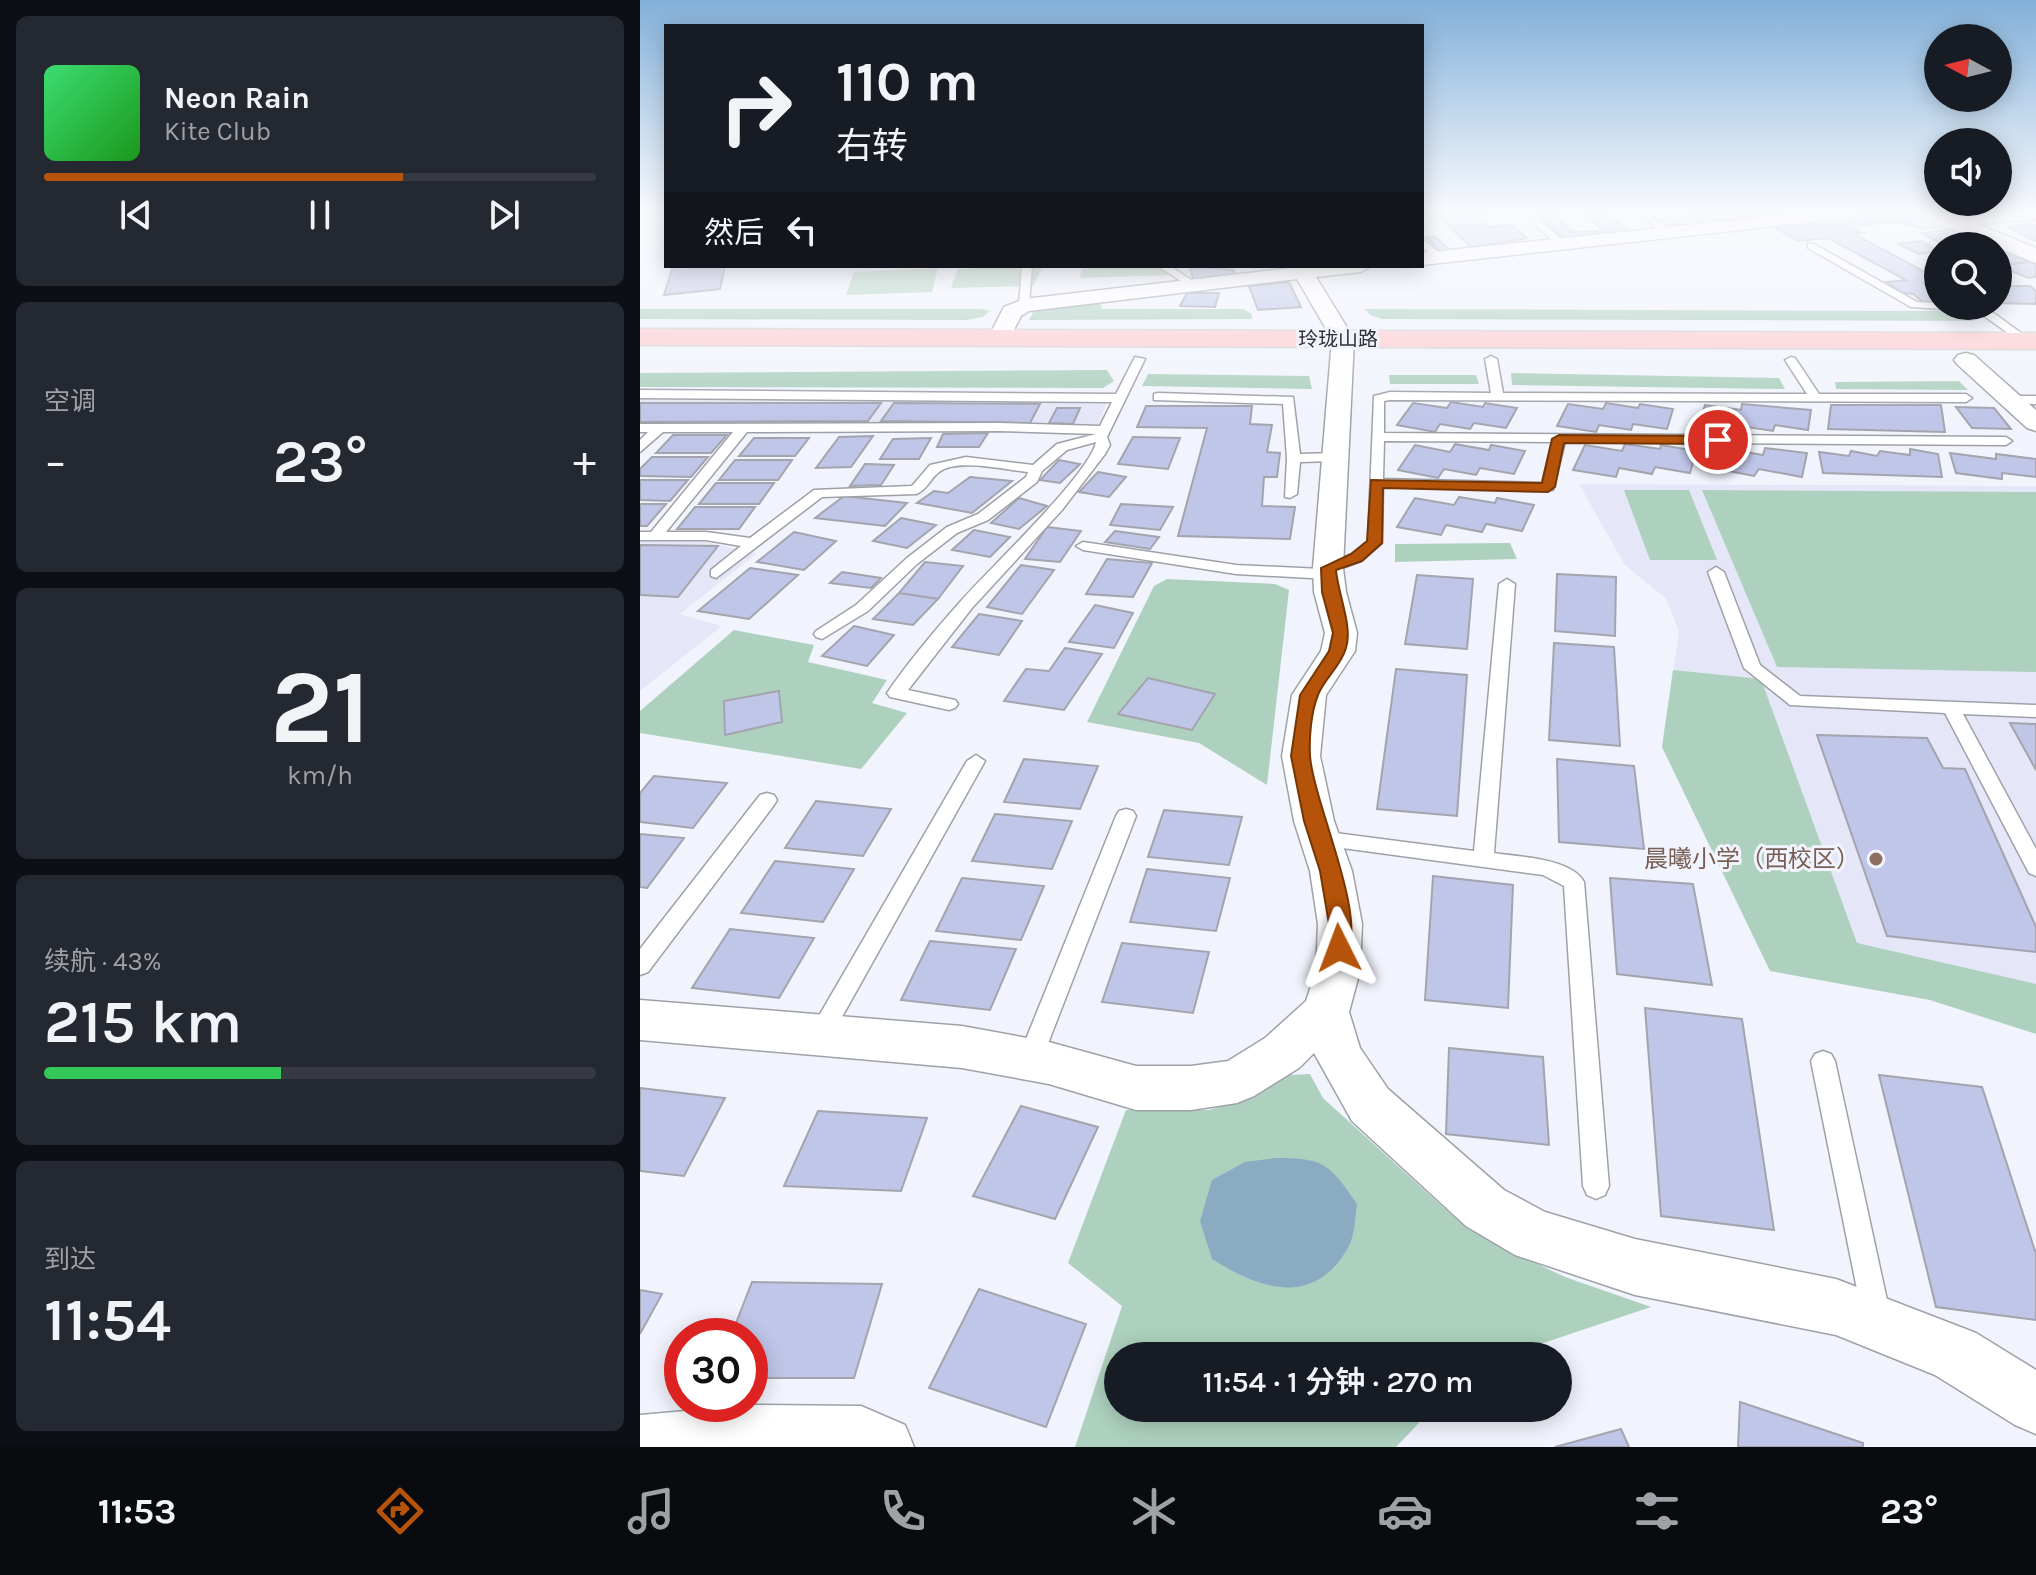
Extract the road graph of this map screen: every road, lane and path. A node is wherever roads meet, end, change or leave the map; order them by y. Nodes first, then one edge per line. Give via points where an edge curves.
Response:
1 (1026, 281) edge
2 (1187, 281) edge
3 (1235, 281) edge
4 (1307, 281) edge
5 (1872, 281) edge
6 (1194, 285) junction
7 (1024, 305) junction
8 (640, 337) edge
9 (999, 338) junction
10 (2033, 348) edge
11 (1342, 349) junction
12 (640, 358) edge
13 (1139, 359) junction
14 (1491, 359) junction
15 (1791, 360) junction
16 (1966, 360) junction
17 (640, 394) edge
18 (1498, 396) junction
19 (1158, 397) dead end
20 (1815, 397) junction
21 (1120, 398) junction
22 (1966, 398) dead end
23 (2008, 400) junction
24 (2036, 400) edge
25 (2036, 423) edge
26 (640, 428) edge
27 (659, 428) junction
28 (743, 428) junction
29 (1102, 434) junction
30 (1377, 437) junction
31 (1559, 439) junction
32 (2006, 441) dead end
33 (640, 448) edge
34 (1314, 458) junction
35 (1036, 469) junction
36 (1376, 483) junction
37 (1290, 494) dead end
38 (648, 536) edge
39 (753, 543) junction
40 (1083, 546) dead end
41 (1329, 571) junction
42 (1716, 572) dead end
43 (716, 573) dead end
44 (1507, 584) dead end
45 (822, 634) dead end
46 (949, 704) dead end
47 (1951, 707) junction
48 (2036, 711) edge
49 (976, 761) dead end
50 (767, 800) dead end
51 (1126, 816) dead end
52 (1320, 838) junction
53 (1483, 859) junction
54 (2036, 868) edge
55 (640, 966) edge
56 (1326, 1012) junction
57 (640, 1020) edge
58 (820, 1035) junction
59 (1030, 1059) junction
60 (1823, 1061) dead end
61 (1596, 1186) dead end
62 (1878, 1324) junction
63 (2036, 1404) edge
64 (658, 1446) edge
65 (883, 1447) edge

1 - 7 lane
2 - 6 lane
3 - 6 street
4 - 11 street
5 - 10 lane via 1915,305 1980,308
6 - 7 street
7 - 9 street via 1012,312
8 - 9 main road, 玲珑山路
9 - 11 main road, 玲珑山路
10 - 11 main road, 玲珑山路
10 - 16 main road, 玲珑山路
11 - 13 main road, 玲珑山路
11 - 14 main road, 玲珑山路
11 - 34 street
12 - 13 main road, 玲珑山路
13 - 21 lane
14 - 15 main road, 玲珑山路
14 - 18 lane
15 - 16 main road, 玲珑山路
15 - 20 lane
16 - 23 street
17 - 21 lane
18 - 20 lane
18 - 30 lane via 1378,399
19 - 34 lane via 1289,400
20 - 22 lane
21 - 29 lane
23 - 24 lane
23 - 25 street
26 - 27 lane
27 - 28 lane
27 - 33 lane
28 - 29 lane
28 - 38 lane
29 - 35 lane via 1062,447
29 - 46 lane via 1098,454 1057,507 966,605 896,693
30 - 31 lane
30 - 36 lane
31 - 32 lane
31 - 36 lane via 1548,487
34 - 37 lane
34 - 41 street
35 - 39 lane via 966,461 935,468 916,490 819,493
35 - 45 lane via 1032,479 983,517 952,530 862,608
36 - 41 lane via 1375,543
38 - 39 lane
39 - 43 lane
40 - 41 lane via 1234,571
41 - 52 street via 1341,633 1338,651 1309,695 1301,756
42 - 47 lane via 1753,668 1796,701
44 - 53 lane
47 - 48 lane
47 - 54 lane
49 - 58 lane
50 - 55 lane
51 - 59 lane
52 - 53 lane
52 - 56 street via 1340,924 1338,971
53 - 61 lane via 1547,868 1574,882
56 - 59 street via 1282,1053 1237,1081 1136,1088
56 - 62 street via 1339,1056 1370,1105 1485,1208 1534,1236 1635,1267 1836,1307
57 - 58 street
58 - 59 street via 962,1047
60 - 62 lane
62 - 63 street via 1955,1354
64 - 65 street via 754,1436 861,1437

